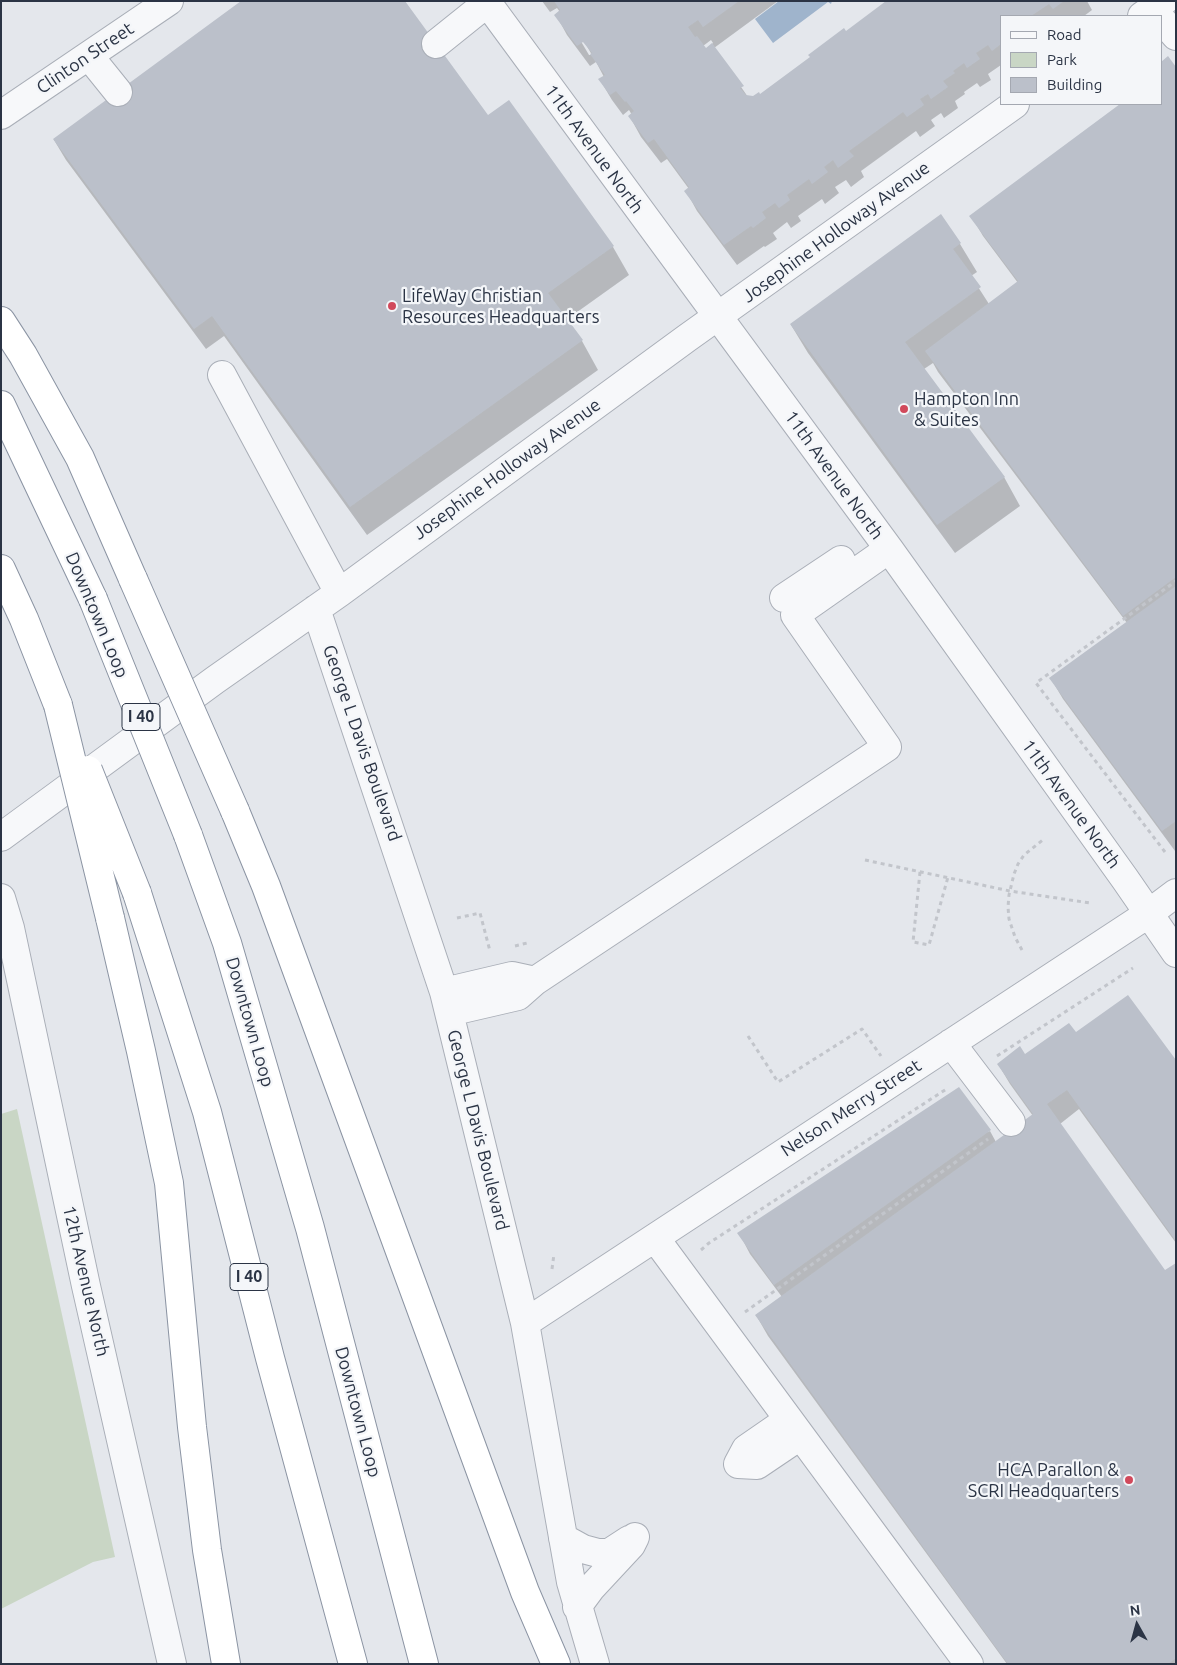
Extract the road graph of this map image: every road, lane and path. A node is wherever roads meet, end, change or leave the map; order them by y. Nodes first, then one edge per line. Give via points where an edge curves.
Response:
1 (169, 1) edge
2 (487, 2) edge
3 (1162, 19) edge
4 (1176, 36) edge
5 (436, 44) dead end
6 (88, 56) junction
7 (118, 92) dead end
8 (1014, 105) edge
9 (1, 115) edge
10 (717, 317) junction
11 (1, 321) edge
12 (222, 375) dead end
13 (1, 405) edge
14 (883, 542) junction
15 (1, 569) edge
16 (1176, 581) edge
17 (339, 592) junction
18 (316, 609) junction
19 (58, 705) junction
20 (1, 837) edge
21 (1044, 839) dead end
22 (1165, 852) dead end
23 (865, 860) dead end
24 (920, 872) junction
25 (948, 877) junction
26 (1010, 890) junction
27 (1176, 893) edge
28 (1, 898) edge
29 (1090, 903) dead end
30 (1148, 914) junction
31 (457, 918) dead end
32 (527, 943) dead end
33 (508, 947) dead end
34 (498, 949) dead end
35 (1022, 950) dead end
36 (1176, 953) edge
37 (1133, 968) dead end
38 (447, 1002) junction
39 (748, 1036) dead end
40 (951, 1042) junction
41 (973, 1072) junction
42 (896, 1078) junction
43 (916, 1109) junction
44 (1011, 1122) joint
45 (655, 1238) junction
46 (697, 1253) dead end
47 (742, 1314) dead end
48 (526, 1323) junction
49 (563, 1538) junction
50 (577, 1607) junction
51 (172, 1664) edge
52 (226, 1664) edge
53 (353, 1664) edge
54 (424, 1664) edge
55 (556, 1664) edge
56 (595, 1664) edge
57 (969, 1664) edge

1 - 6 street, Clinton Street
2 - 5 street
2 - 10 street, 11th Avenue North
3 - 4 street
6 - 7 street
6 - 9 street, Clinton Street
8 - 10 street, Josephine Holloway Avenue
10 - 14 street, 11th Avenue North
10 - 17 street, Josephine Holloway Avenue
11 - 55 highway, bridge via 23,354 80,458 266,886 525,1592
12 - 17 street
13 - 54 highway, Downtown Loop / I 40, bridge via 93,599 188,835 227,943 310,1228
14 - 30 street, 11th Avenue North
14 - 38 street via 790,607 887,747 535,980 518,996
15 - 19 highway, I 40
16 - 22 path via 1036,683
17 - 18 street, Josephine Holloway Avenue
18 - 20 street, Josephine Holloway Avenue
18 - 38 street, George L Davis Boulevard
19 - 52 highway, bridge via 142,1051 168,1183 194,1446
19 - 53 highway, I 40, bridge via 94,782 137,892 207,1112
21 - 26 path via 1018,864
23 - 24 path
24 - 25 path
24 - 25 path via 913,942 929,945
25 - 26 path
26 - 29 path
26 - 35 path via 1009,919
27 - 30 street, Nelson Merry Street
28 - 51 street, 12th Avenue North
30 - 36 street, 11th Avenue North
30 - 40 street, Nelson Merry Street
31 - 34 path via 480,913 489,952
32 - 33 path
37 - 41 path
38 - 48 street, George L Davis Boulevard
39 - 42 path via 778,1082 862,1029
40 - 41 street
40 - 42 street, Nelson Merry Street
41 - 43 path
41 - 44 street
42 - 43 path
42 - 45 street, Nelson Merry Street
43 - 46 path
44 - 47 path
45 - 48 street, Nelson Merry Street
45 - 57 street
48 - 49 street, George L Davis Boulevard
49 - 50 street, George L Davis Boulevard
49 - 50 street via 583,1549 609,1553 635,1537
50 - 56 street, George L Davis Boulevard

